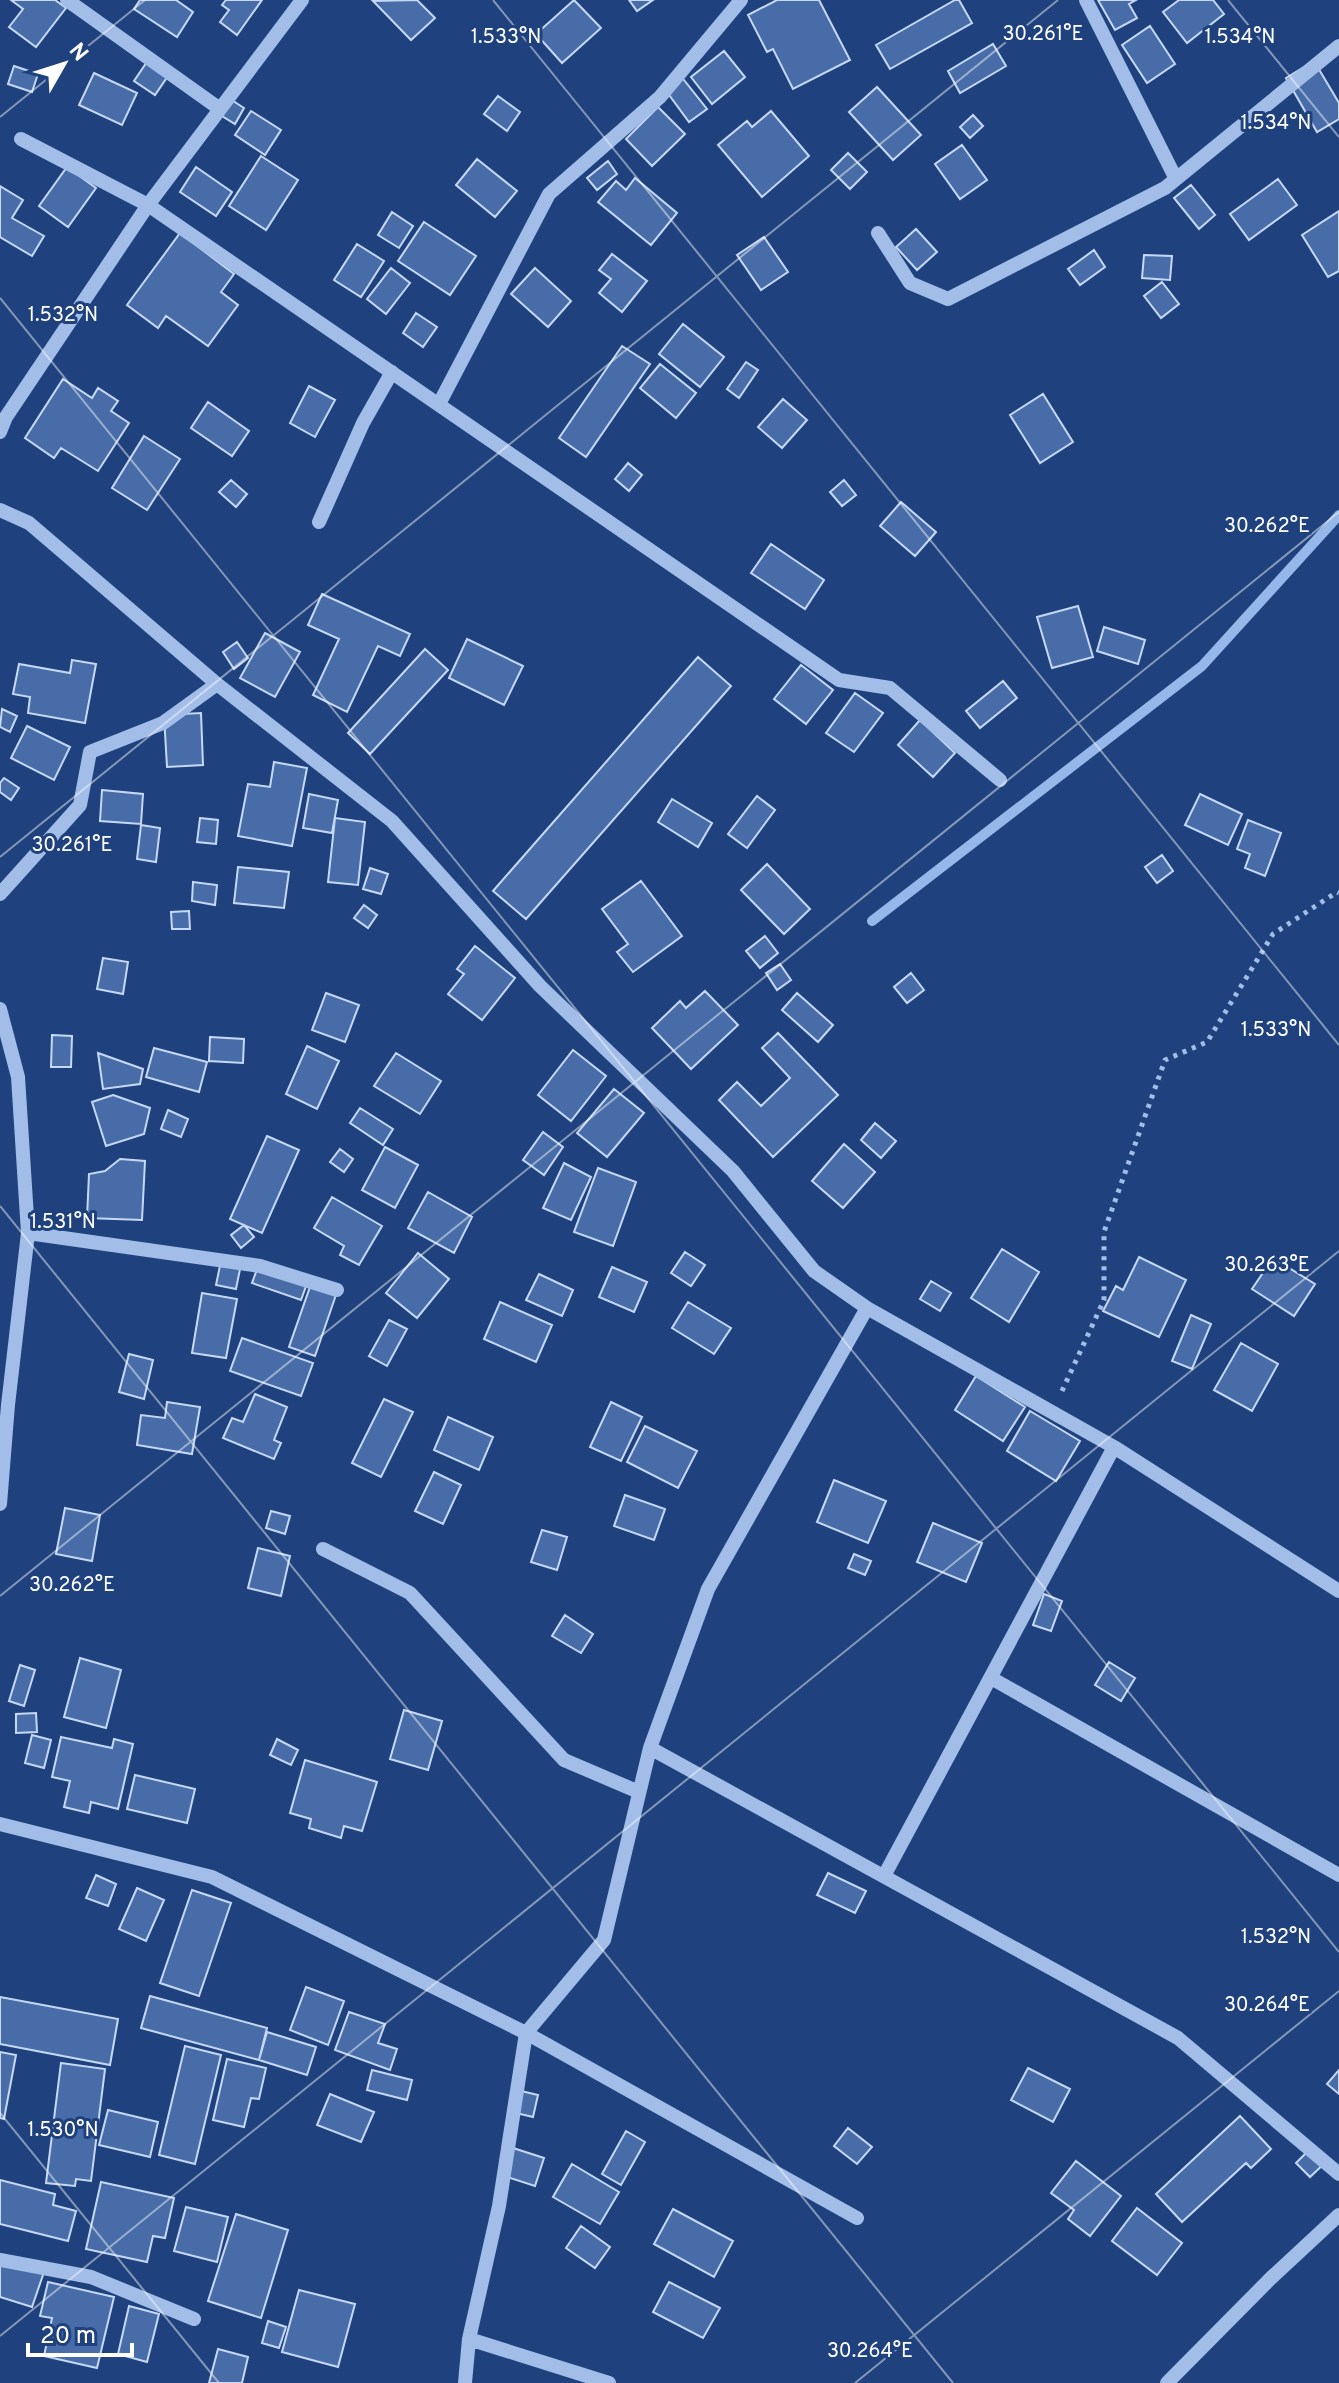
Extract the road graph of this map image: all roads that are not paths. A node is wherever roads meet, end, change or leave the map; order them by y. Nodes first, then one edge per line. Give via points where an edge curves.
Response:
1 (67, 0) edge
2 (302, 0) edge
3 (741, 0) edge
4 (1086, 0) edge
5 (1339, 46) edge
6 (220, 109) junction
7 (21, 139) dead end
8 (1176, 179) junction
9 (148, 205) junction
10 (878, 233) dead end
11 (392, 372) junction
12 (439, 404) junction
13 (0, 432) edge
14 (0, 510) edge
15 (319, 522) dead end
16 (217, 684) junction
17 (1000, 780) dead end
18 (0, 894) edge
19 (0, 1009) edge
20 (28, 1233) junction
21 (337, 1290) dead end
22 (867, 1308) junction
23 (1114, 1447) junction
24 (0, 1504) edge
25 (323, 1549) dead end
26 (1339, 1591) edge
27 (991, 1678) junction
28 (650, 1748) junction
29 (639, 1792) junction
30 (0, 1824) edge
31 (1339, 1875) edge
32 (884, 1876) junction
33 (526, 2033) junction
34 (1339, 2174) edge
35 (1339, 2215) edge
36 (857, 2218) dead end
37 (0, 2260) edge
38 (194, 2319) dead end
39 (469, 2339) junction
40 (465, 2383) edge
41 (609, 2383) edge
42 (1167, 2383) edge

1 - 6 street
2 - 6 street
3 - 12 street via 660,97 549,194
4 - 8 street
5 - 8 street
6 - 9 street
7 - 9 street
8 - 10 street via 948,299 910,283
9 - 11 street
9 - 13 street
11 - 12 street
11 - 15 street
12 - 17 street via 839,680 890,688
14 - 16 street via 29,523
16 - 18 street via 163,723 90,752 80,805
16 - 22 street via 392,821 540,986 733,1171 814,1271
19 - 20 street via 18,1077
20 - 21 street via 260,1266
20 - 24 street
22 - 23 street
22 - 28 street via 708,1589
23 - 26 street
23 - 27 street
25 - 29 street via 410,1593 564,1760
27 - 31 street
27 - 32 street
28 - 29 street
28 - 32 street
29 - 33 street via 604,1940
30 - 33 street via 212,1877
32 - 34 street via 1178,2038
33 - 36 street
33 - 39 street via 499,2206
35 - 42 street
37 - 38 street via 91,2277
39 - 40 street
39 - 41 street

